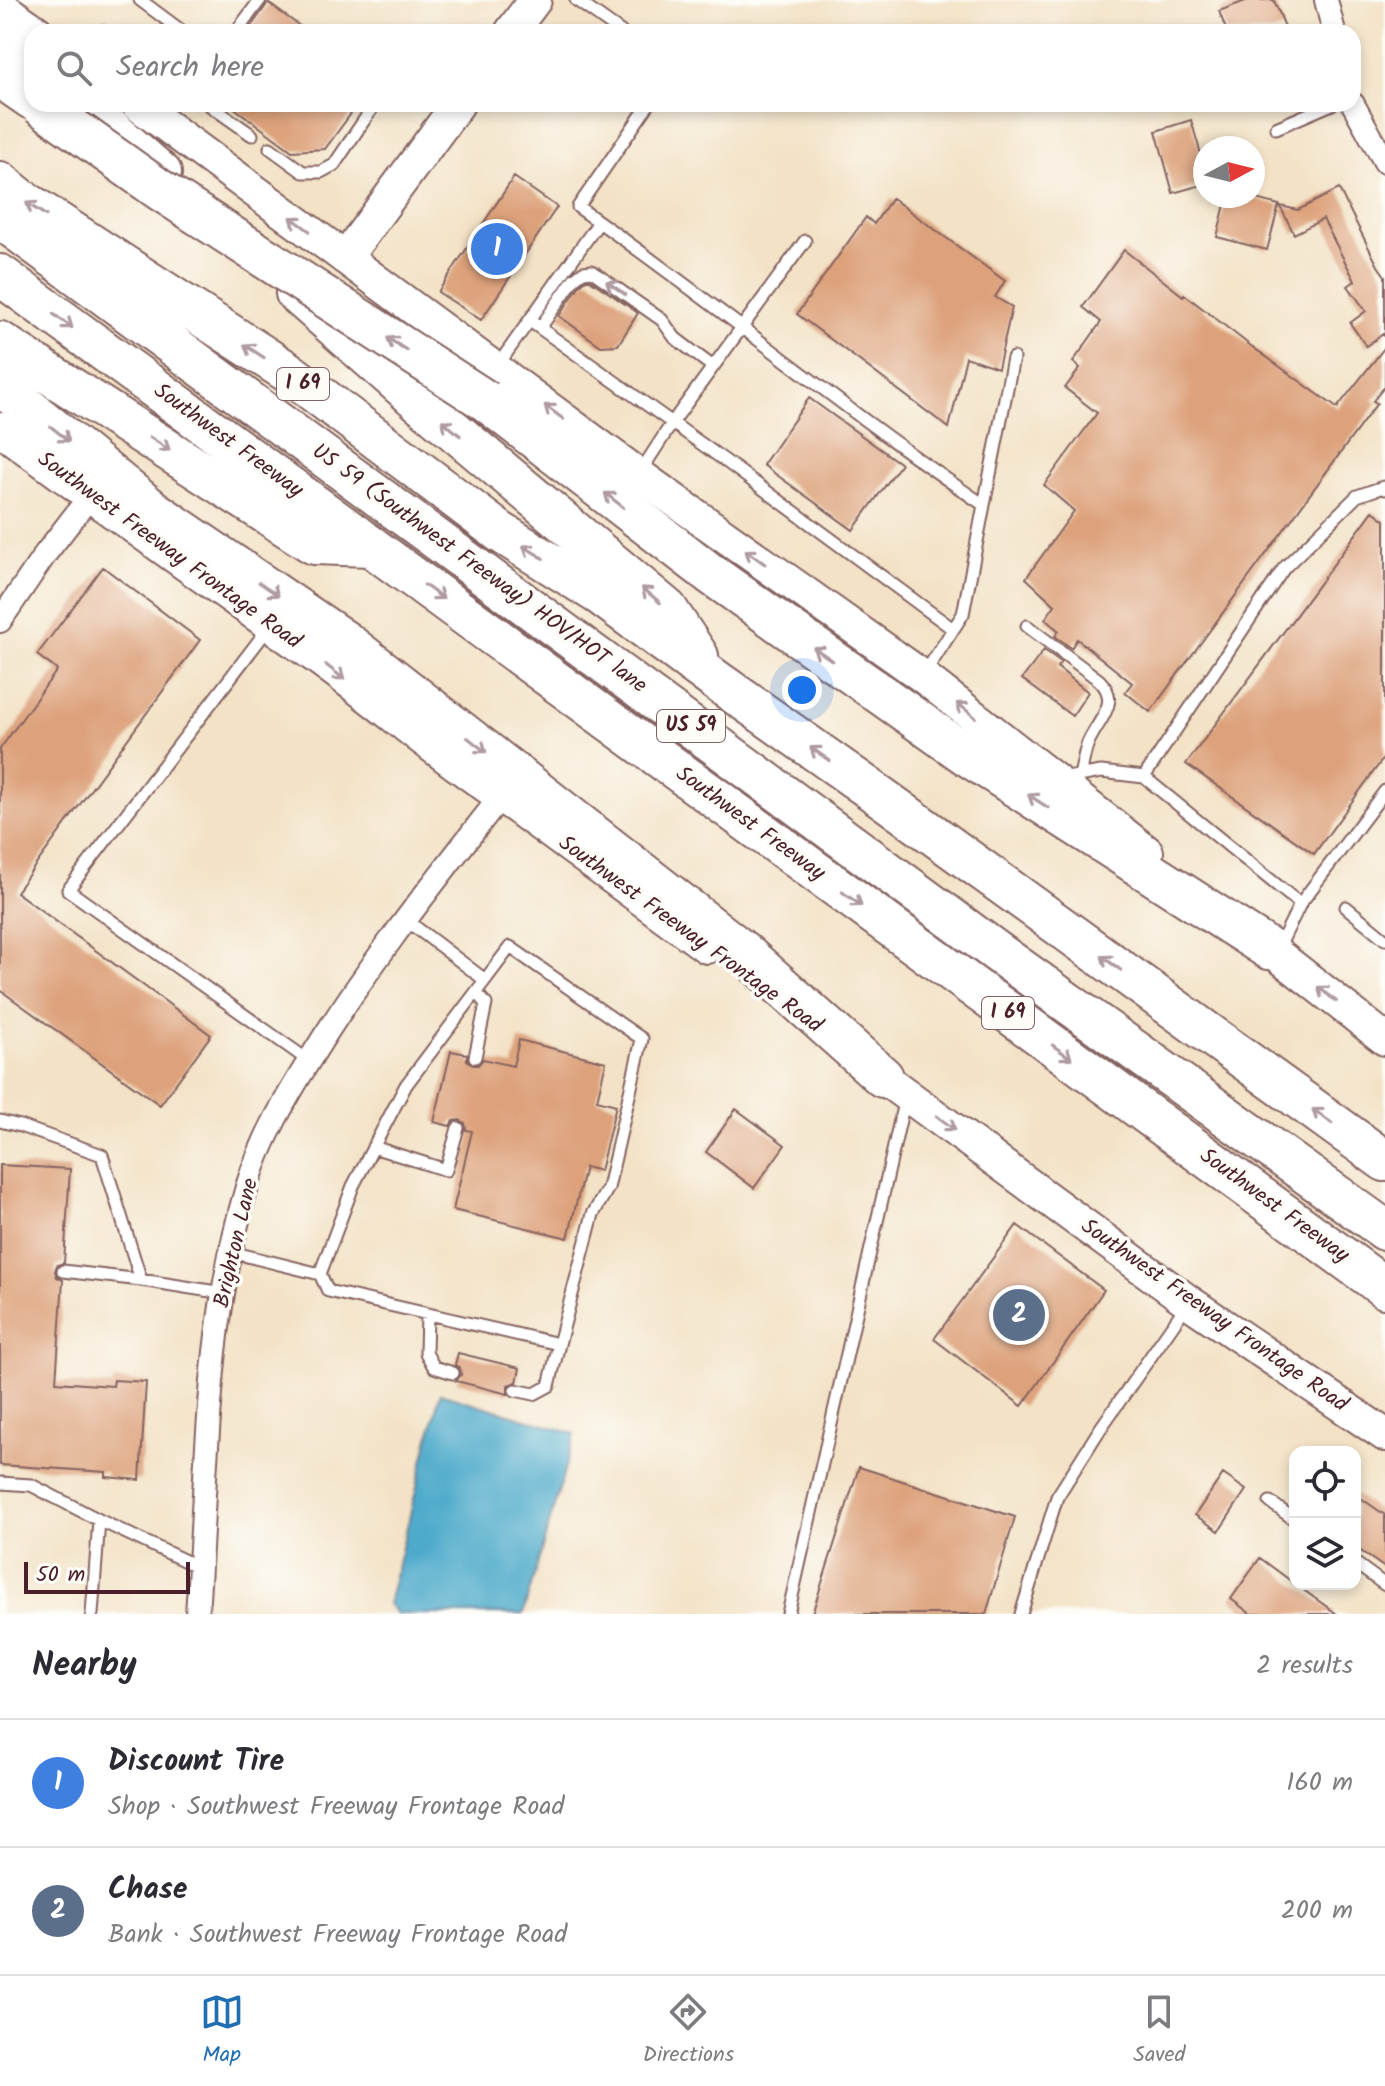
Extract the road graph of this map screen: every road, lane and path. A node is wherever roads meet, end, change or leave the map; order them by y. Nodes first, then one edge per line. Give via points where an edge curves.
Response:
1 (140, 0) edge
2 (243, 0) edge
3 (535, 0) edge
4 (576, 0) edge
5 (1326, 0) edge
6 (257, 4) edge
7 (0, 6) edge
8 (26, 24) edge
9 (172, 24) edge
10 (242, 24) edge
11 (517, 24) edge
12 (610, 24) edge
13 (1332, 24) edge
14 (0, 35) edge
15 (24, 55) edge
16 (0, 77) edge
17 (24, 94) edge
18 (50, 112) edge
19 (91, 112) edge
20 (148, 112) edge
21 (219, 112) edge
22 (370, 112) edge
23 (452, 112) edge
24 (643, 112) edge
25 (1313, 112) edge
26 (1357, 112) edge
27 (1276, 128) dead end
28 (252, 135) dead end
29 (270, 148) dead end
30 (1385, 162) edge
31 (0, 182) edge
32 (0, 218) edge
33 (599, 222) junction
34 (805, 241) dead end
35 (345, 258) junction
36 (0, 275) edge
37 (535, 324) junction
38 (742, 327) junction
39 (0, 342) edge
40 (1013, 358) dead end
41 (713, 367) junction
42 (0, 385) edge
43 (490, 385) junction
44 (672, 423) junction
45 (0, 429) edge
46 (639, 475) junction
47 (1385, 489) edge
48 (90, 496) junction
49 (984, 505) junction
50 (371, 546) junction
51 (0, 621) edge
52 (270, 626) junction
53 (1027, 626) dead end
54 (953, 629) junction
55 (922, 676) junction
56 (714, 679) junction
57 (1144, 777) junction
58 (1069, 778) junction
59 (1385, 791) edge
60 (501, 796) junction
61 (1300, 904) junction
62 (1346, 907) dead end
63 (406, 920) junction
64 (1385, 939) edge
65 (1272, 951) junction
66 (485, 980) junction
67 (476, 992) junction
68 (1385, 1039) edge
69 (475, 1057) dead end
70 (309, 1061) junction
71 (895, 1085) junction
72 (0, 1121) edge
73 (458, 1128) dead end
74 (373, 1147) junction
75 (1385, 1161) edge
76 (1385, 1230) edge
77 (231, 1252) junction
78 (63, 1271) dead end
79 (320, 1274) junction
80 (141, 1280) junction
81 (1385, 1288) edge
82 (223, 1293) junction
83 (1189, 1302) junction
84 (427, 1314) junction
85 (559, 1344) junction
86 (453, 1373) dead end
87 (515, 1390) dead end
88 (1385, 1435) edge
89 (0, 1483) edge
90 (1270, 1502) dead end
91 (1292, 1518) edge
92 (99, 1520) junction
93 (1361, 1567) edge
94 (200, 1568) junction
95 (1385, 1585) edge
96 (92, 1614) edge
97 (197, 1614) edge
98 (788, 1614) edge
99 (1021, 1614) edge

1 - 9 lane
2 - 6 lane
3 - 11 main road
4 - 12 lane
5 - 13 street
6 - 10 lane
7 - 8 main road
14 - 15 highway
16 - 17 highway
43 -> 18 highway, bridge via 160,190
56 -> 19 highway via 667,609 421,403
35 -> 20 main road
21 - 28 lane
22 - 29 lane via 334,165 321,172 303,172
23 - 35 main road
24 - 33 lane via 578,207
25 - 27 lane
26 - 30 street
56 -> 31 highway, I 69 via 599,594 500,532 288,372
32 - 76 highway, US 59 (Southwest Freeway) HOV/HOT lane / US 59 via 997,952
33 - 37 lane
33 - 38 lane
34 - 38 lane
35 - 43 main road
36 -> 50 highway, Southwest Freeway / I 69
41 -> 37 lane via 675,338 662,320 592,271 574,279
37 - 43 lane
37 - 44 lane
38 - 41 lane
38 - 49 lane
39 -> 50 highway via 314,544
40 - 49 lane
41 - 44 lane
42 -> 71 highway via 154,511 346,642 741,950
46 -> 43 main road
65 -> 43 highway via 968,756 712,575
44 - 46 lane
44 - 54 lane
45 - 48 main road, Southwest Freeway Frontage Road
55 -> 46 main road
47 - 57 lane via 1357,496 1284,568
48 - 51 street
48 - 52 main road, Southwest Freeway Frontage Road
49 - 54 lane via 963,614
50 -> 81 highway, Southwest Freeway / I 69
52 -> 60 main road, Southwest Freeway Frontage Road
52 - 70 lane via 68,890
53 - 58 lane via 1099,680 1109,695
54 - 55 lane
58 -> 55 main road
75 -> 56 highway, I 69
57 - 58 lane via 1101,772
57 - 61 lane
58 - 65 main road
59 - 61 lane
60 - 63 street, Brighton Lane
60 - 71 main road, Southwest Freeway Frontage Road
61 - 65 lane
62 - 64 lane
63 - 66 lane
63 - 70 street, Brighton Lane
68 -> 65 main road
66 - 67 lane
66 - 85 lane via 510,947 642,1039 608,1188 593,1214
67 - 69 lane via 486,1004
67 - 74 lane via 406,1085
70 - 77 street, Brighton Lane via 276,1117 248,1184
71 -> 83 main road, Southwest Freeway Frontage Road
71 - 98 lane
72 - 80 lane via 102,1155
73 - 74 lane via 446,1170
74 - 79 lane
77 - 79 lane
77 - 82 street, Brighton Lane
78 - 80 lane
79 - 84 lane via 328,1291
80 - 82 lane
82 - 94 street, Brighton Lane
83 - 88 main road, Southwest Freeway Frontage Road
83 - 99 lane via 1057,1497
84 - 85 lane
84 - 86 lane via 426,1353 434,1367
85 - 87 lane via 549,1386 534,1394
89 - 92 lane via 31,1485
90 - 91 lane
92 - 94 lane
92 - 96 lane
93 - 95 lane
94 - 97 street, Brighton Lane

